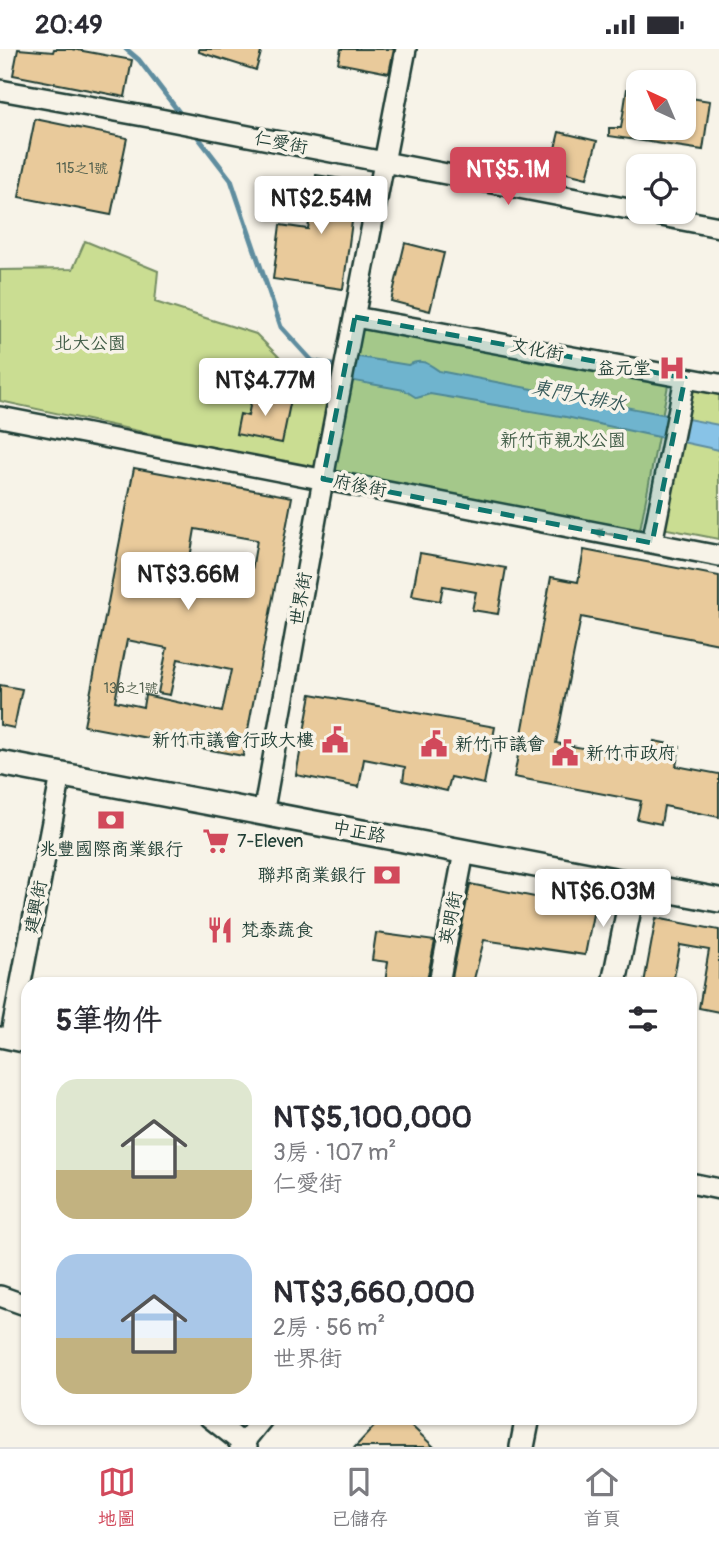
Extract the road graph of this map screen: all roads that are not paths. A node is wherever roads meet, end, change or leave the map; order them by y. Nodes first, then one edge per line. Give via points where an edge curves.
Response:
1 (405, 49) edge
2 (0, 90) edge
3 (384, 162) junction
4 (626, 209) edge
5 (696, 223) edge
6 (719, 227) edge
7 (355, 317) junction
8 (685, 378) junction
9 (719, 384) edge
10 (0, 417) edge
11 (323, 479) junction
12 (652, 543) junction
13 (719, 556) edge
14 (0, 763) edge
15 (61, 775) junction
16 (263, 814) junction
17 (464, 852) junction
18 (634, 884) junction
19 (719, 900) edge
20 (24, 977) edge
21 (440, 977) edge
22 (615, 977) edge
23 (21, 996) edge
24 (13, 1040) edge
25 (697, 1184) edge
26 (719, 1189) edge
27 (0, 1296) edge
28 (21, 1304) edge
29 (218, 1425) edge
30 (258, 1425) edge
31 (526, 1425) edge
32 (243, 1446) edge
33 (522, 1447) edge

1 - 3 street
2 - 3 street, 仁愛街
3 - 4 street, 仁愛街
3 - 7 street
5 - 6 street, 仁愛街
7 - 8 street, 文化街
7 - 11 street, 世界街
8 - 9 street, 文化街
8 - 12 street
10 - 11 street, 府後街
12 -> 11 street, 府後街
11 - 16 street, 世界街
12 - 13 street, 府後街
14 - 15 street, 中正路
15 - 16 street, 中正路
15 - 20 street, 建興街
16 - 17 street, 中正路
17 - 18 street, 中正路
17 - 21 street, 英明街
18 - 19 street, 中正路
18 - 22 street
23 - 24 street, 建興街
25 - 26 street
27 - 28 street
29 - 32 street
30 - 32 street
31 - 33 street

